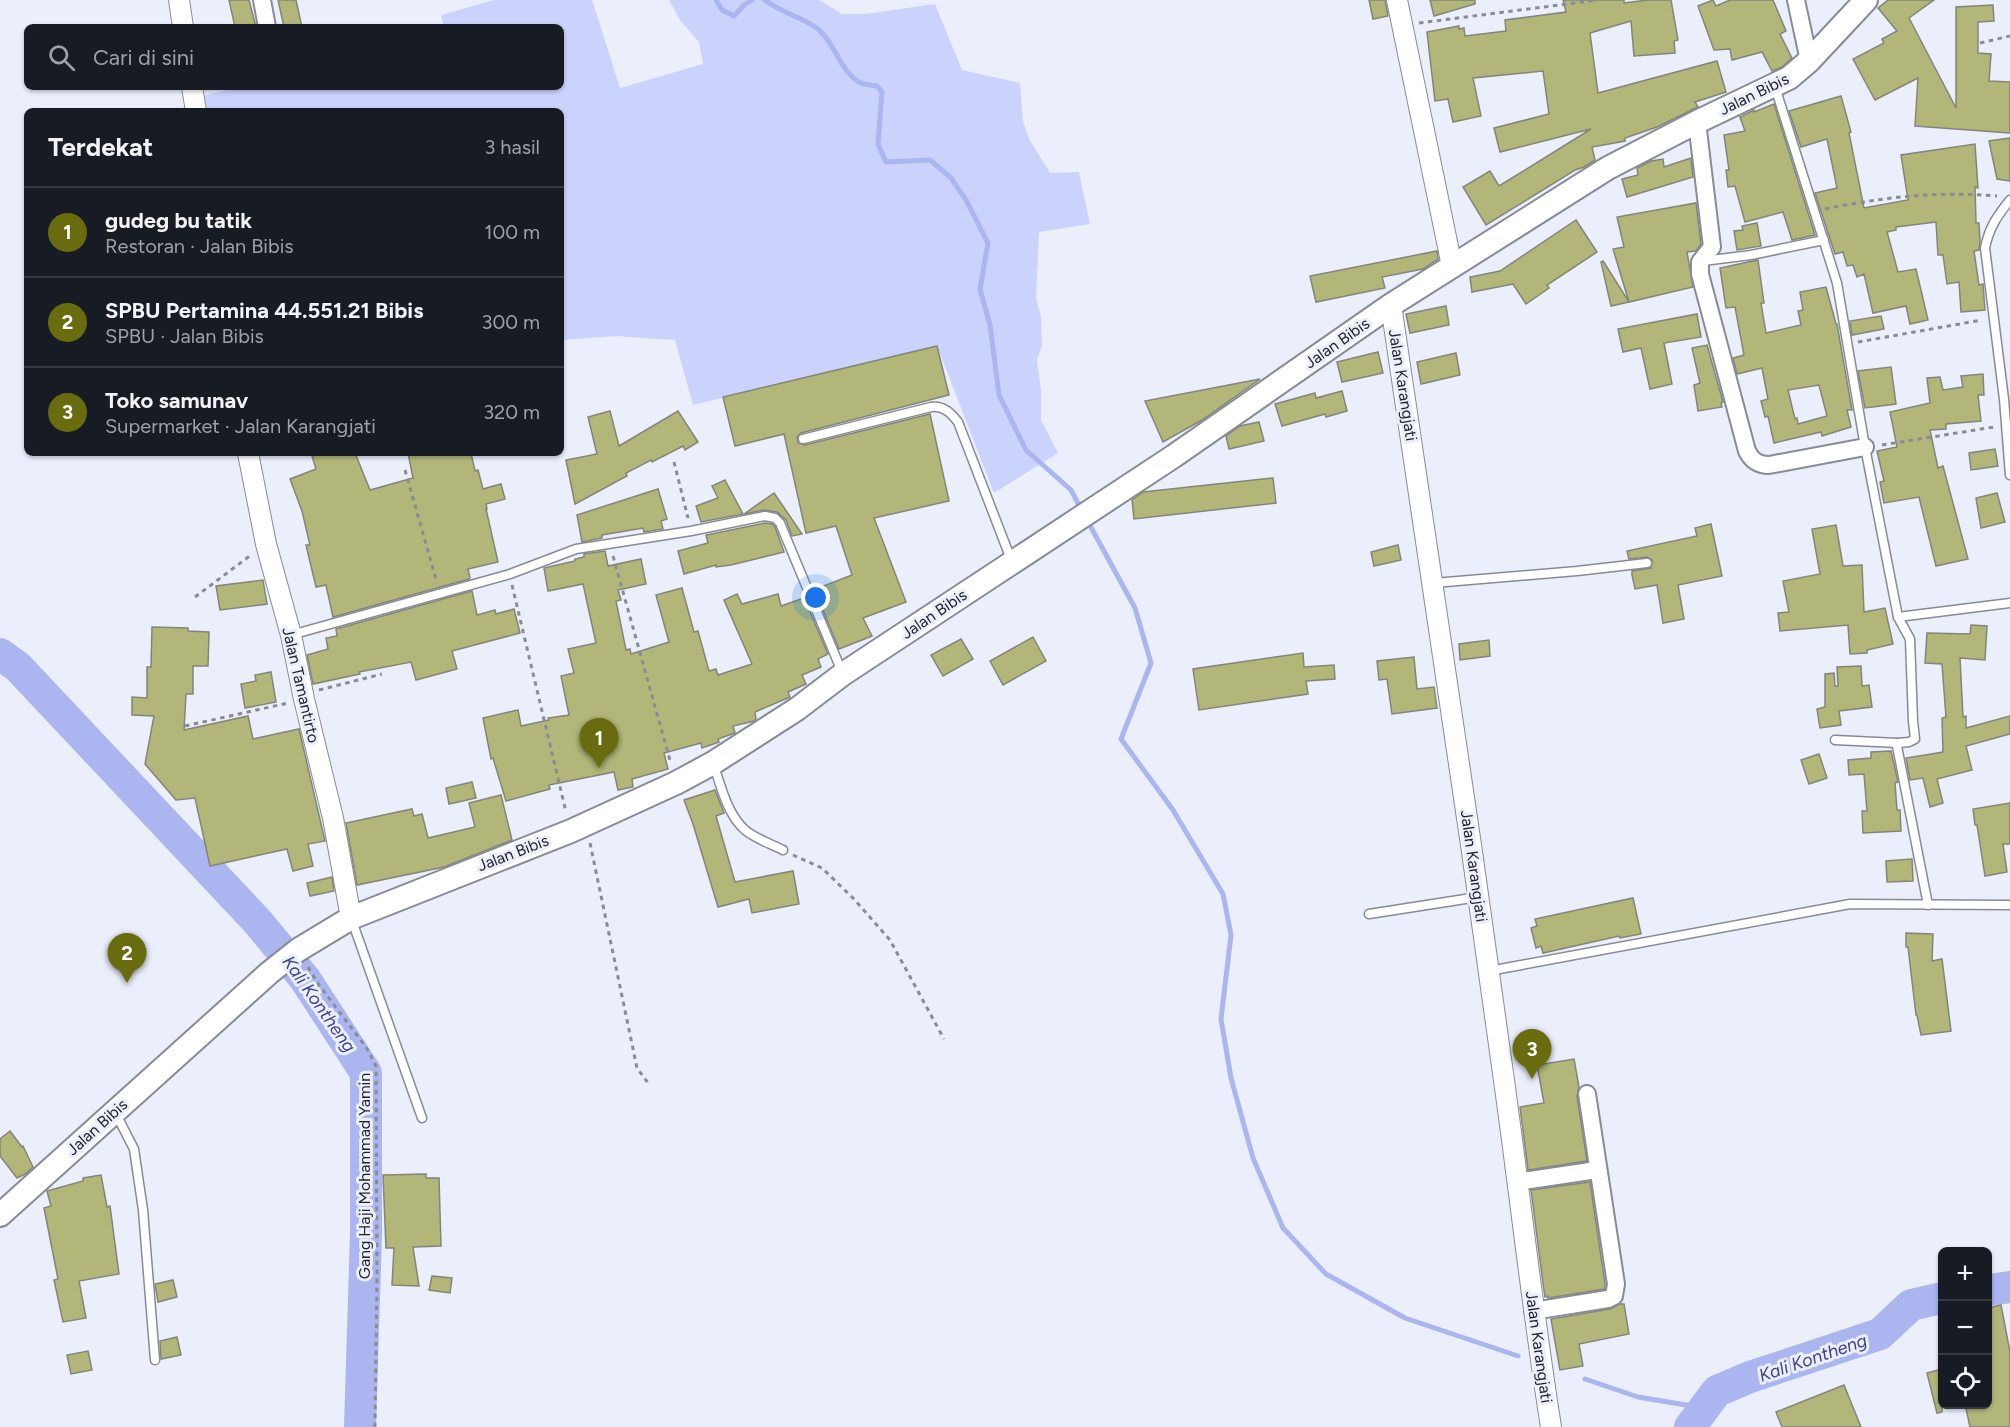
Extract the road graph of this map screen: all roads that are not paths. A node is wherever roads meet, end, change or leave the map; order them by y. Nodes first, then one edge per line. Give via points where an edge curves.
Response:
1 (179, 0) edge
2 (262, 0) edge
3 (1397, 0) edge
4 (1796, 0) edge
5 (1866, 0) edge
6 (183, 24) edge
7 (266, 24) edge
8 (1809, 61) junction
9 (1775, 87) junction
10 (192, 90) edge
11 (196, 108) edge
12 (1697, 122) junction
13 (2010, 200) edge
14 (1824, 240) junction
15 (1700, 262) junction
16 (1452, 266) junction
17 (1391, 305) junction
18 (803, 439) dead end
19 (1865, 447) junction
20 (249, 456) edge
21 (2010, 475) edge
22 (1012, 562) junction
23 (1647, 563) dead end
24 (1434, 583) junction
25 (2010, 603) edge
26 (1898, 617) junction
27 (291, 635) junction
28 (843, 674) junction
29 (1835, 740) dead end
30 (1898, 743) junction
31 (712, 763) junction
32 (783, 850) road end
33 (1479, 897) junction
34 (1928, 905) junction
35 (2010, 905) edge
36 (1369, 914) dead end
37 (351, 918) junction
38 (1489, 971) junction
39 (1587, 1094) dead end
40 (115, 1111) junction
41 (422, 1119) dead end
42 (1597, 1170) junction
43 (1517, 1180) junction
44 (0, 1215) edge
45 (1533, 1311) junction
46 (154, 1360) dead end
47 (1551, 1427) edge

1 - 6 street
2 - 7 street
3 - 16 street
4 - 8 street
5 - 8 main road, Jalan Bibis
8 - 9 main road, Jalan Bibis
9 - 12 main road, Jalan Bibis
9 - 14 lane
10 - 11 street
12 - 15 street via 1712,247
12 - 16 main road, Jalan Bibis via 1608,168
13 - 21 lane via 1989,230 1985,248
14 - 15 lane
14 - 19 lane via 1837,283
15 - 19 street via 1700,274 1752,460 1769,465
16 - 17 main road, Jalan Bibis
17 - 22 main road, Jalan Bibis via 1174,456
17 - 24 street, Jalan Karangjati
18 - 22 lane via 931,407 948,411 958,422
19 - 26 lane
20 - 27 street, Jalan Tamantirto via 266,544
22 - 28 main road, Jalan Bibis
23 - 24 lane
24 - 33 street, Jalan Karangjati
25 - 26 lane
26 - 30 lane via 1910,639 1915,739
27 - 28 lane via 510,574 576,549 765,516 780,523
27 - 37 street, Jalan Tamantirto via 335,828
28 - 31 main road, Jalan Bibis via 797,709
29 - 30 lane
30 - 34 lane
31 - 32 lane via 737,822 747,832
31 - 37 main road, Jalan Bibis via 578,827
33 - 36 lane
33 - 38 street, Jalan Karangjati
34 - 35 lane
34 - 38 lane via 1850,904
37 - 40 main road, Jalan Bibis via 296,951
37 - 41 lane
38 - 43 street, Jalan Karangjati
39 - 42 street
40 - 44 main road, Jalan Bibis
40 - 46 lane via 134,1149 143,1210
42 - 43 street
42 - 45 street via 1616,1284 1614,1296
43 - 45 street, Jalan Karangjati
45 - 47 street, Jalan Karangjati

